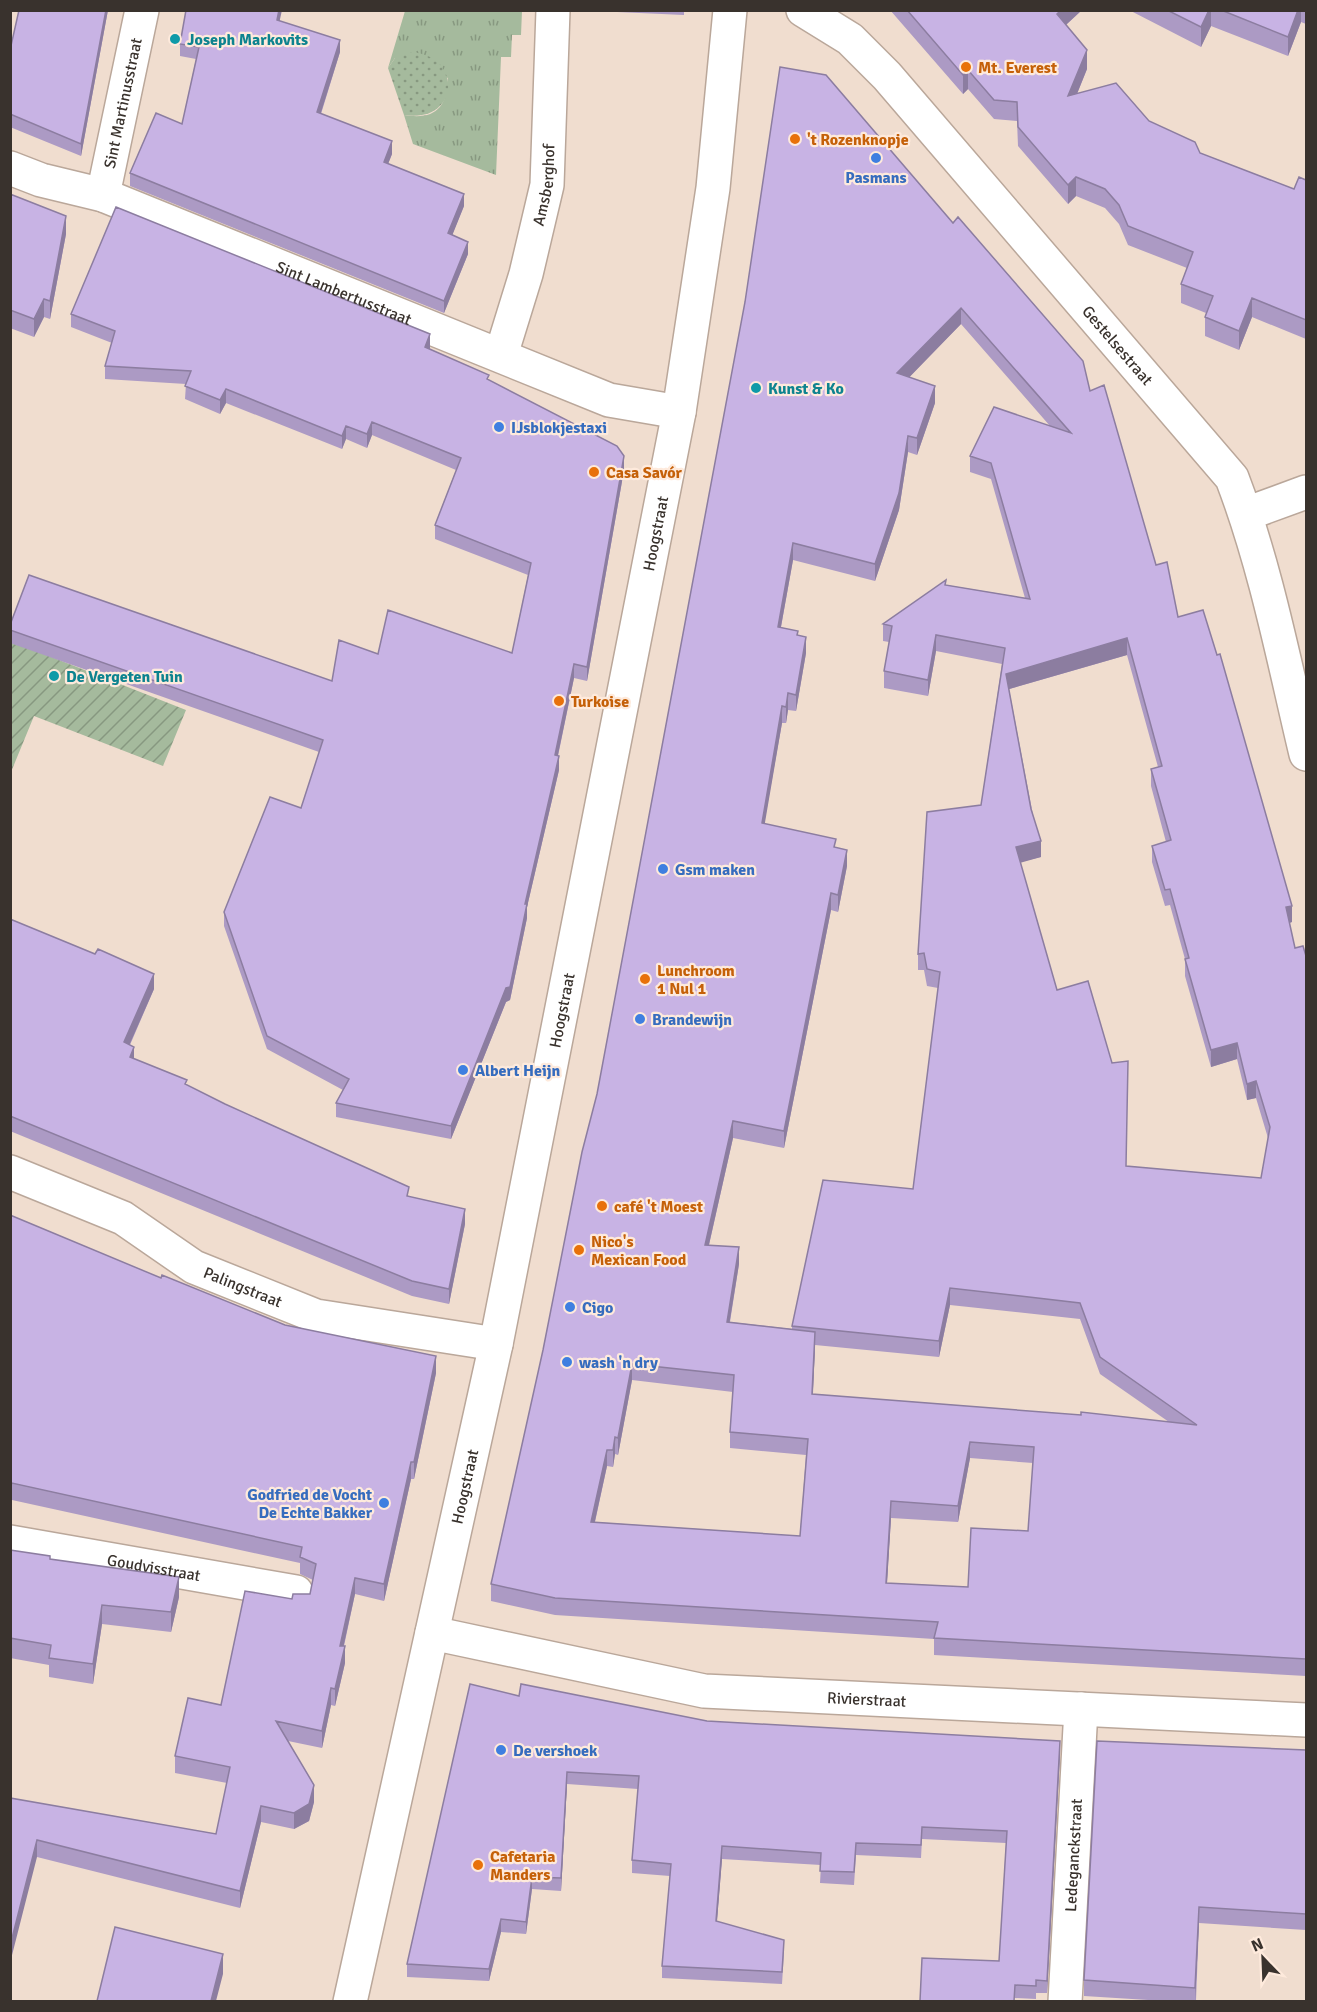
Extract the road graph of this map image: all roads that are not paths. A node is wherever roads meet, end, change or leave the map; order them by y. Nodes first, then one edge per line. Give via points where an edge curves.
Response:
1 (142, 10) edge
2 (554, 10) edge
3 (730, 10) edge
4 (803, 10) edge
5 (10, 168) edge
6 (103, 195) junction
7 (501, 356) junction
8 (679, 412) junction
9 (1306, 492) edge
10 (1246, 514) junction
11 (1306, 754) edge
12 (10, 1172) edge
13 (496, 1344) junction
14 (10, 1542) edge
15 (296, 1592) edge
16 (432, 1633) junction
17 (1081, 1709) junction
18 (1306, 1720) edge
19 (350, 2001) edge
20 (1065, 2001) edge

1 - 6 street, Sint Martinusstraat
2 - 7 street, Amsberghof via 548,184
3 - 8 street, Hoogstraat via 712,188
4 - 10 street, Gestelsestraat via 850,39 888,76 1232,478
5 - 6 street, Sint Lambertusstraat
6 - 7 street, Sint Lambertusstraat
7 - 8 street, Sint Lambertusstraat via 609,400
8 - 13 street, Hoogstraat
9 - 10 street
10 - 11 street, Gestelsestraat
12 - 13 street, Palingstraat via 123,1218 194,1267 316,1316
13 - 16 street, Hoogstraat
14 - 15 street, Goudvisstraat
16 - 17 street, Rivierstraat via 704,1691
16 - 19 street, Hoogstraat
17 - 18 street, Rivierstraat
17 - 20 street, Ledeganckstraat

